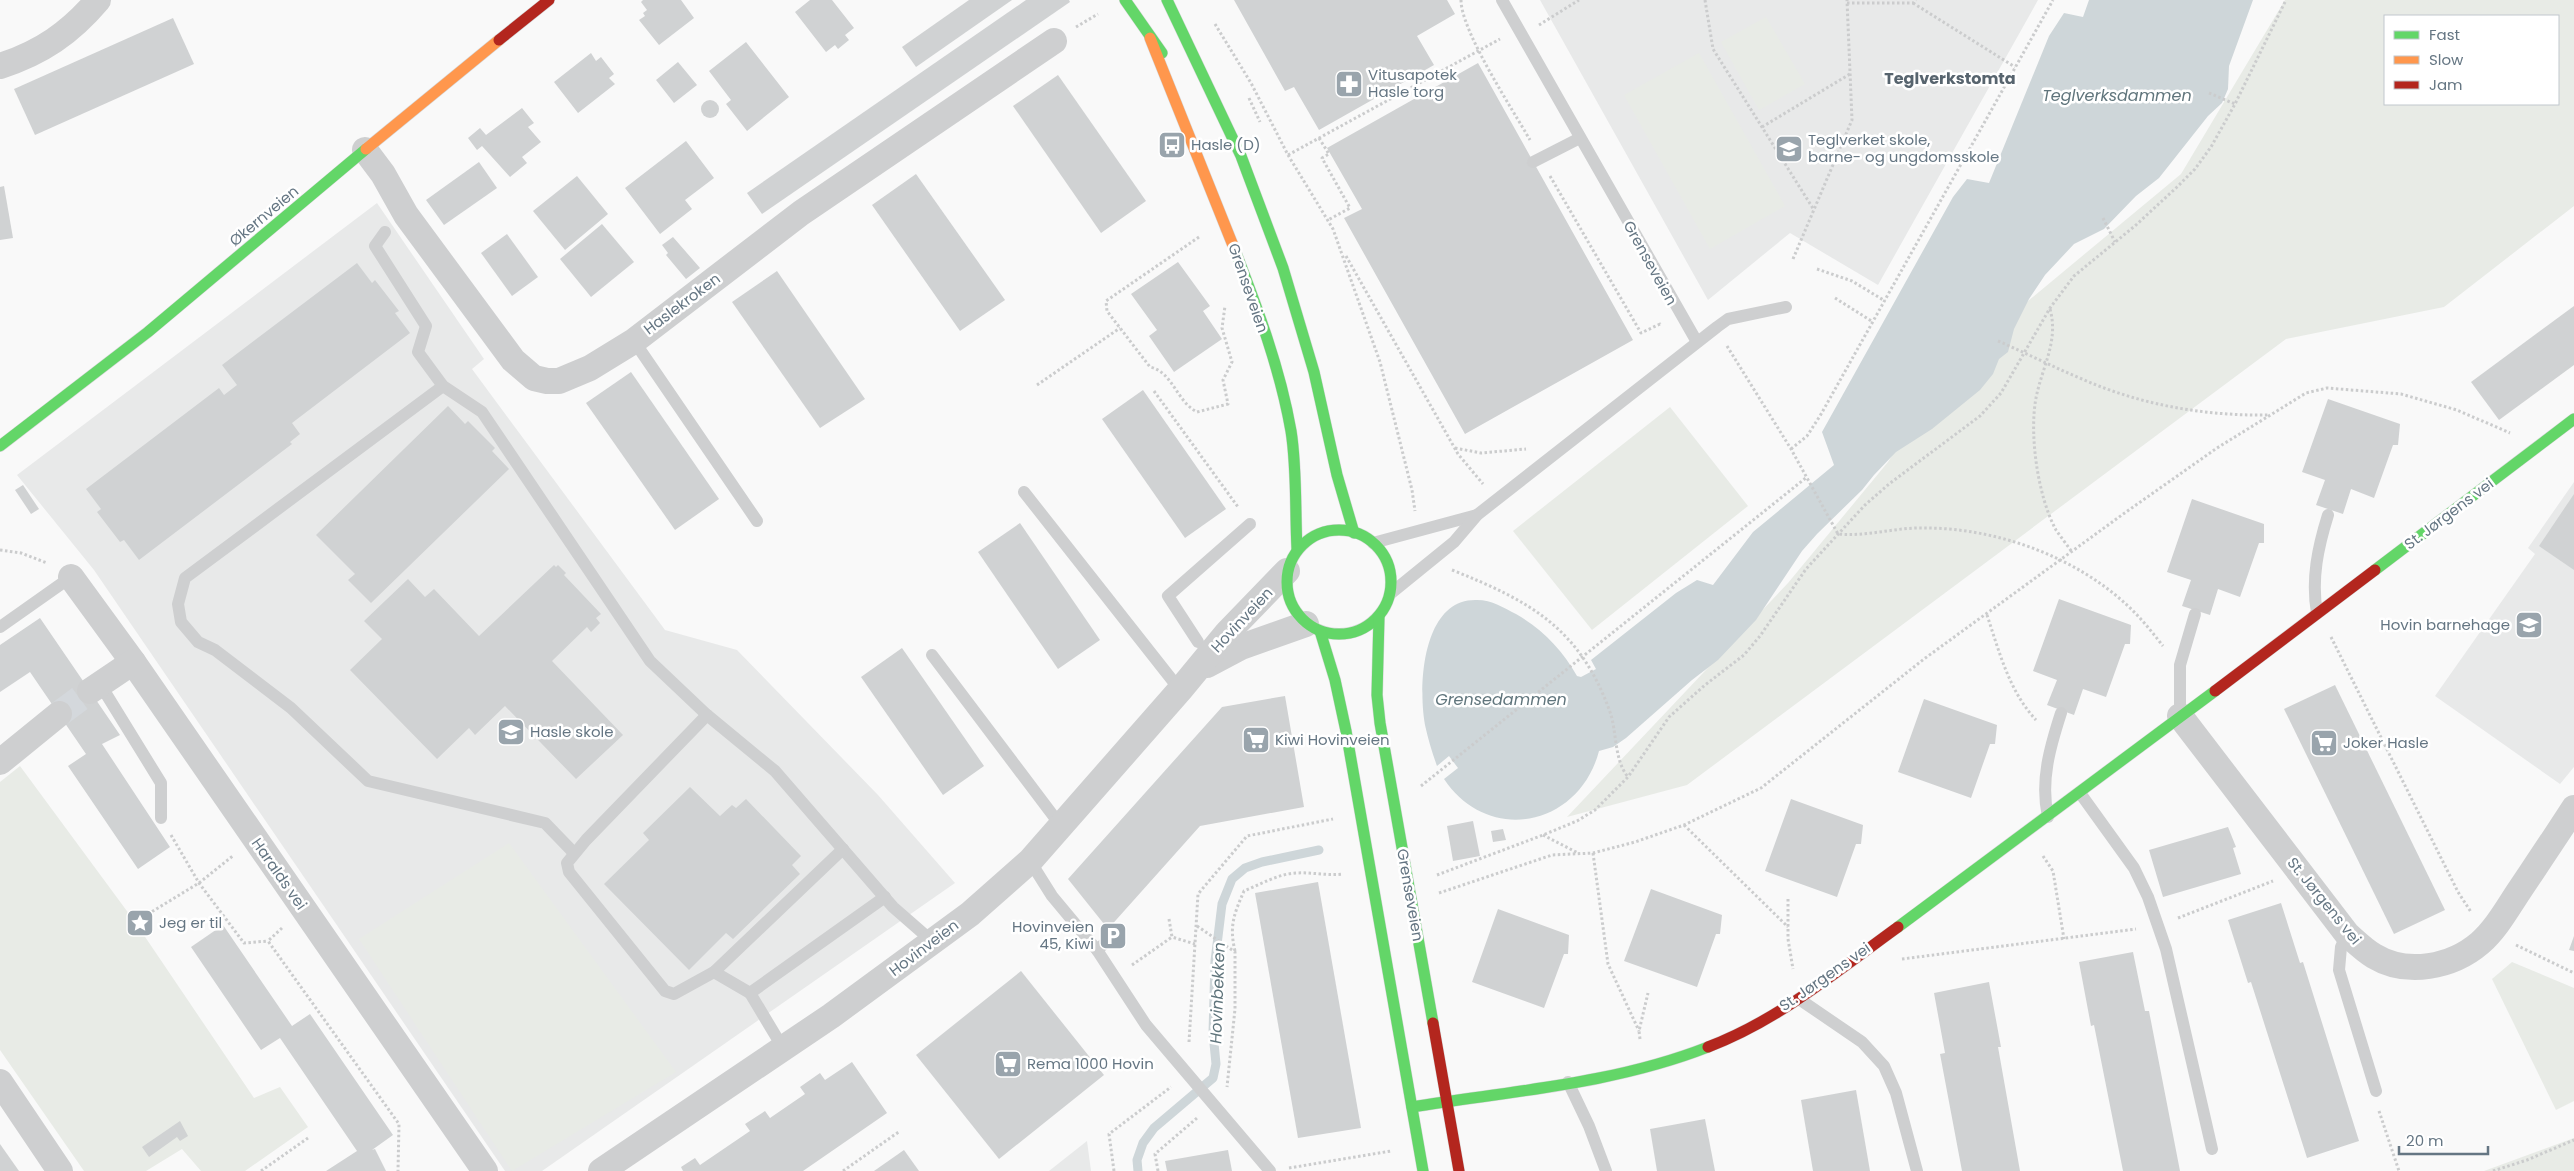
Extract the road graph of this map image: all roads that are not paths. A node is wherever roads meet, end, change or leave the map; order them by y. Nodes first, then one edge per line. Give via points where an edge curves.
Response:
1 (98, 0) edge
2 (1125, 0) edge
3 (1167, 0) edge
4 (1502, 0) edge
5 (546, 1) edge
6 (1150, 38) junction
7 (1054, 41) dead end
8 (0, 66) edge
9 (1175, 67) dead end
10 (1199, 96) dead end
11 (1230, 131) junction
12 (1580, 138) junction
13 (365, 150) junction
14 (1536, 160) road end
15 (385, 232) dead end
16 (1786, 307) dead end
17 (634, 341) junction
18 (1697, 342) junction
19 (443, 386) junction
20 (2574, 419) edge
21 (0, 446) edge
22 (1024, 492) dead end
23 (1477, 515) junction
24 (2328, 515) dead end
25 (758, 521) dead end
26 (1250, 524) road end
27 (1354, 532) junction
28 (1373, 543) junction
29 (1292, 560) junction
30 (71, 577) joint
31 (1390, 594) junction
32 (2317, 613) junction
33 (2195, 614) dead end
34 (1379, 617) junction
35 (0, 627) edge
36 (1313, 627) junction
37 (1198, 642) dead end
38 (932, 655) dead end
39 (133, 662) junction
40 (1198, 670) junction
41 (95, 687) joint
42 (1180, 690) junction
43 (2061, 712) dead end
44 (59, 714) tunnel mouth
45 (707, 715) junction
46 (2180, 716) junction
47 (0, 762) edge
48 (2080, 793) junction
49 (2574, 808) edge
50 (2048, 817) junction
51 (161, 818) road end
52 (1061, 826) junction
53 (843, 849) junction
54 (574, 853) junction
55 (1030, 860) junction
56 (885, 897) junction
57 (2347, 934) junction
58 (1113, 936) dead end
59 (933, 942) junction
60 (1097, 950) junction
61 (714, 972) junction
62 (750, 993) junction
63 (1799, 999) junction
64 (783, 1048) junction
65 (0, 1082) edge
66 (1568, 1082) junction
67 (2376, 1091) road end
68 (1446, 1101) junction
69 (1412, 1107) junction
70 (2212, 1149) dead end
71 (1276, 1170) edge
72 (60, 1171) edge
73 (485, 1171) edge
74 (601, 1171) edge
75 (1423, 1171) edge
76 (1459, 1171) edge
77 (1606, 1171) edge
78 (1917, 1171) edge

1 - 8 street via 65,34 46,48
2 - 6 main road, Grenseveien
3 - 11 main road
4 - 12 lane, Grenseveien
5 - 13 main road, Økernveien
6 - 9 main road, Grenseveien
6 - 29 main road, Grenseveien via 1251,291 1282,392 1291,432
7 - 17 street, Haslekroken via 801,213
10 - 11 main road
11 - 27 main road via 1283,268 1314,372
12 - 14 lane
12 - 18 lane, Grenseveien
13 - 17 street, Haslekroken via 406,215 468,300 513,360 534,378 559,381 573,376
13 - 21 main road, Økernveien via 148,332
15 - 19 lane via 375,246 426,326 418,352
16 - 18 lane via 1728,319
17 - 25 lane
18 - 23 lane
19 - 45 lane via 482,412 650,661
19 - 54 lane via 185,578 178,604 181,622 198,642 215,650 291,708 368,781 546,823
20 - 32 main road, St. Jørgens vei
22 - 42 lane
23 - 28 lane
23 - 31 lane via 1454,542
24 - 32 lane via 2317,558 2314,597
26 - 37 lane via 1168,596
27 - 28 main road
27 - 29 main road via 1322,533
28 - 31 main road via 1388,566
29 - 36 main road via 1286,586 1289,600 1296,613
29 - 40 street, Hovinveien via 1261,601 1227,633
30 - 35 lane
30 - 39 street, Haralds vei
31 - 34 main road
32 - 46 main road, St. Jørgens vei
33 - 46 lane via 2180,665
34 - 36 main road via 1352,633 1336,635
34 - 68 main road, Grenseveien via 1377,695 1380,723
36 - 40 street, Hovinveien via 1241,647
36 - 69 main road via 1346,731
38 - 52 lane
39 - 41 street
39 - 73 street, Haralds vei
40 - 42 street, Hovinveien
41 - 51 lane via 161,783
42 - 52 street, Hovinveien
43 - 50 lane via 2044,788
44 - 47 street
45 - 53 lane via 774,771
45 - 54 lane
46 - 48 main road, St. Jørgens vei
46 - 57 street, St. Jørgens vei
48 - 50 main road, St. Jørgens vei
48 - 70 lane via 2134,868 2148,897 2166,948
49 - 57 street, St. Jørgens vei via 2491,931 2456,959 2406,967 2373,956
50 - 63 main road, St. Jørgens vei
52 - 55 street, Hovinveien
53 - 56 lane
53 - 61 lane
54 - 61 lane via 567,864 569,872 665,991 674,994
55 - 59 street, Hovinveien via 970,914
55 - 60 lane via 1052,896
56 - 59 lane
56 - 62 lane
57 - 67 lane via 2341,947 2339,970
58 - 60 lane
59 - 64 street, Hovinveien
60 - 71 lane via 1146,1025 1210,1103
61 - 62 lane
62 - 64 lane
63 - 66 main road, St. Jørgens vei via 1736,1037 1678,1059 1611,1077
63 - 78 lane via 1862,1042 1884,1066 1896,1093
64 - 74 street, Hovinveien
65 - 72 street
66 - 68 main road, St. Jørgens vei
66 - 77 lane
68 - 69 main road, St. Jørgens vei
68 - 76 main road, Grenseveien
69 - 75 main road

